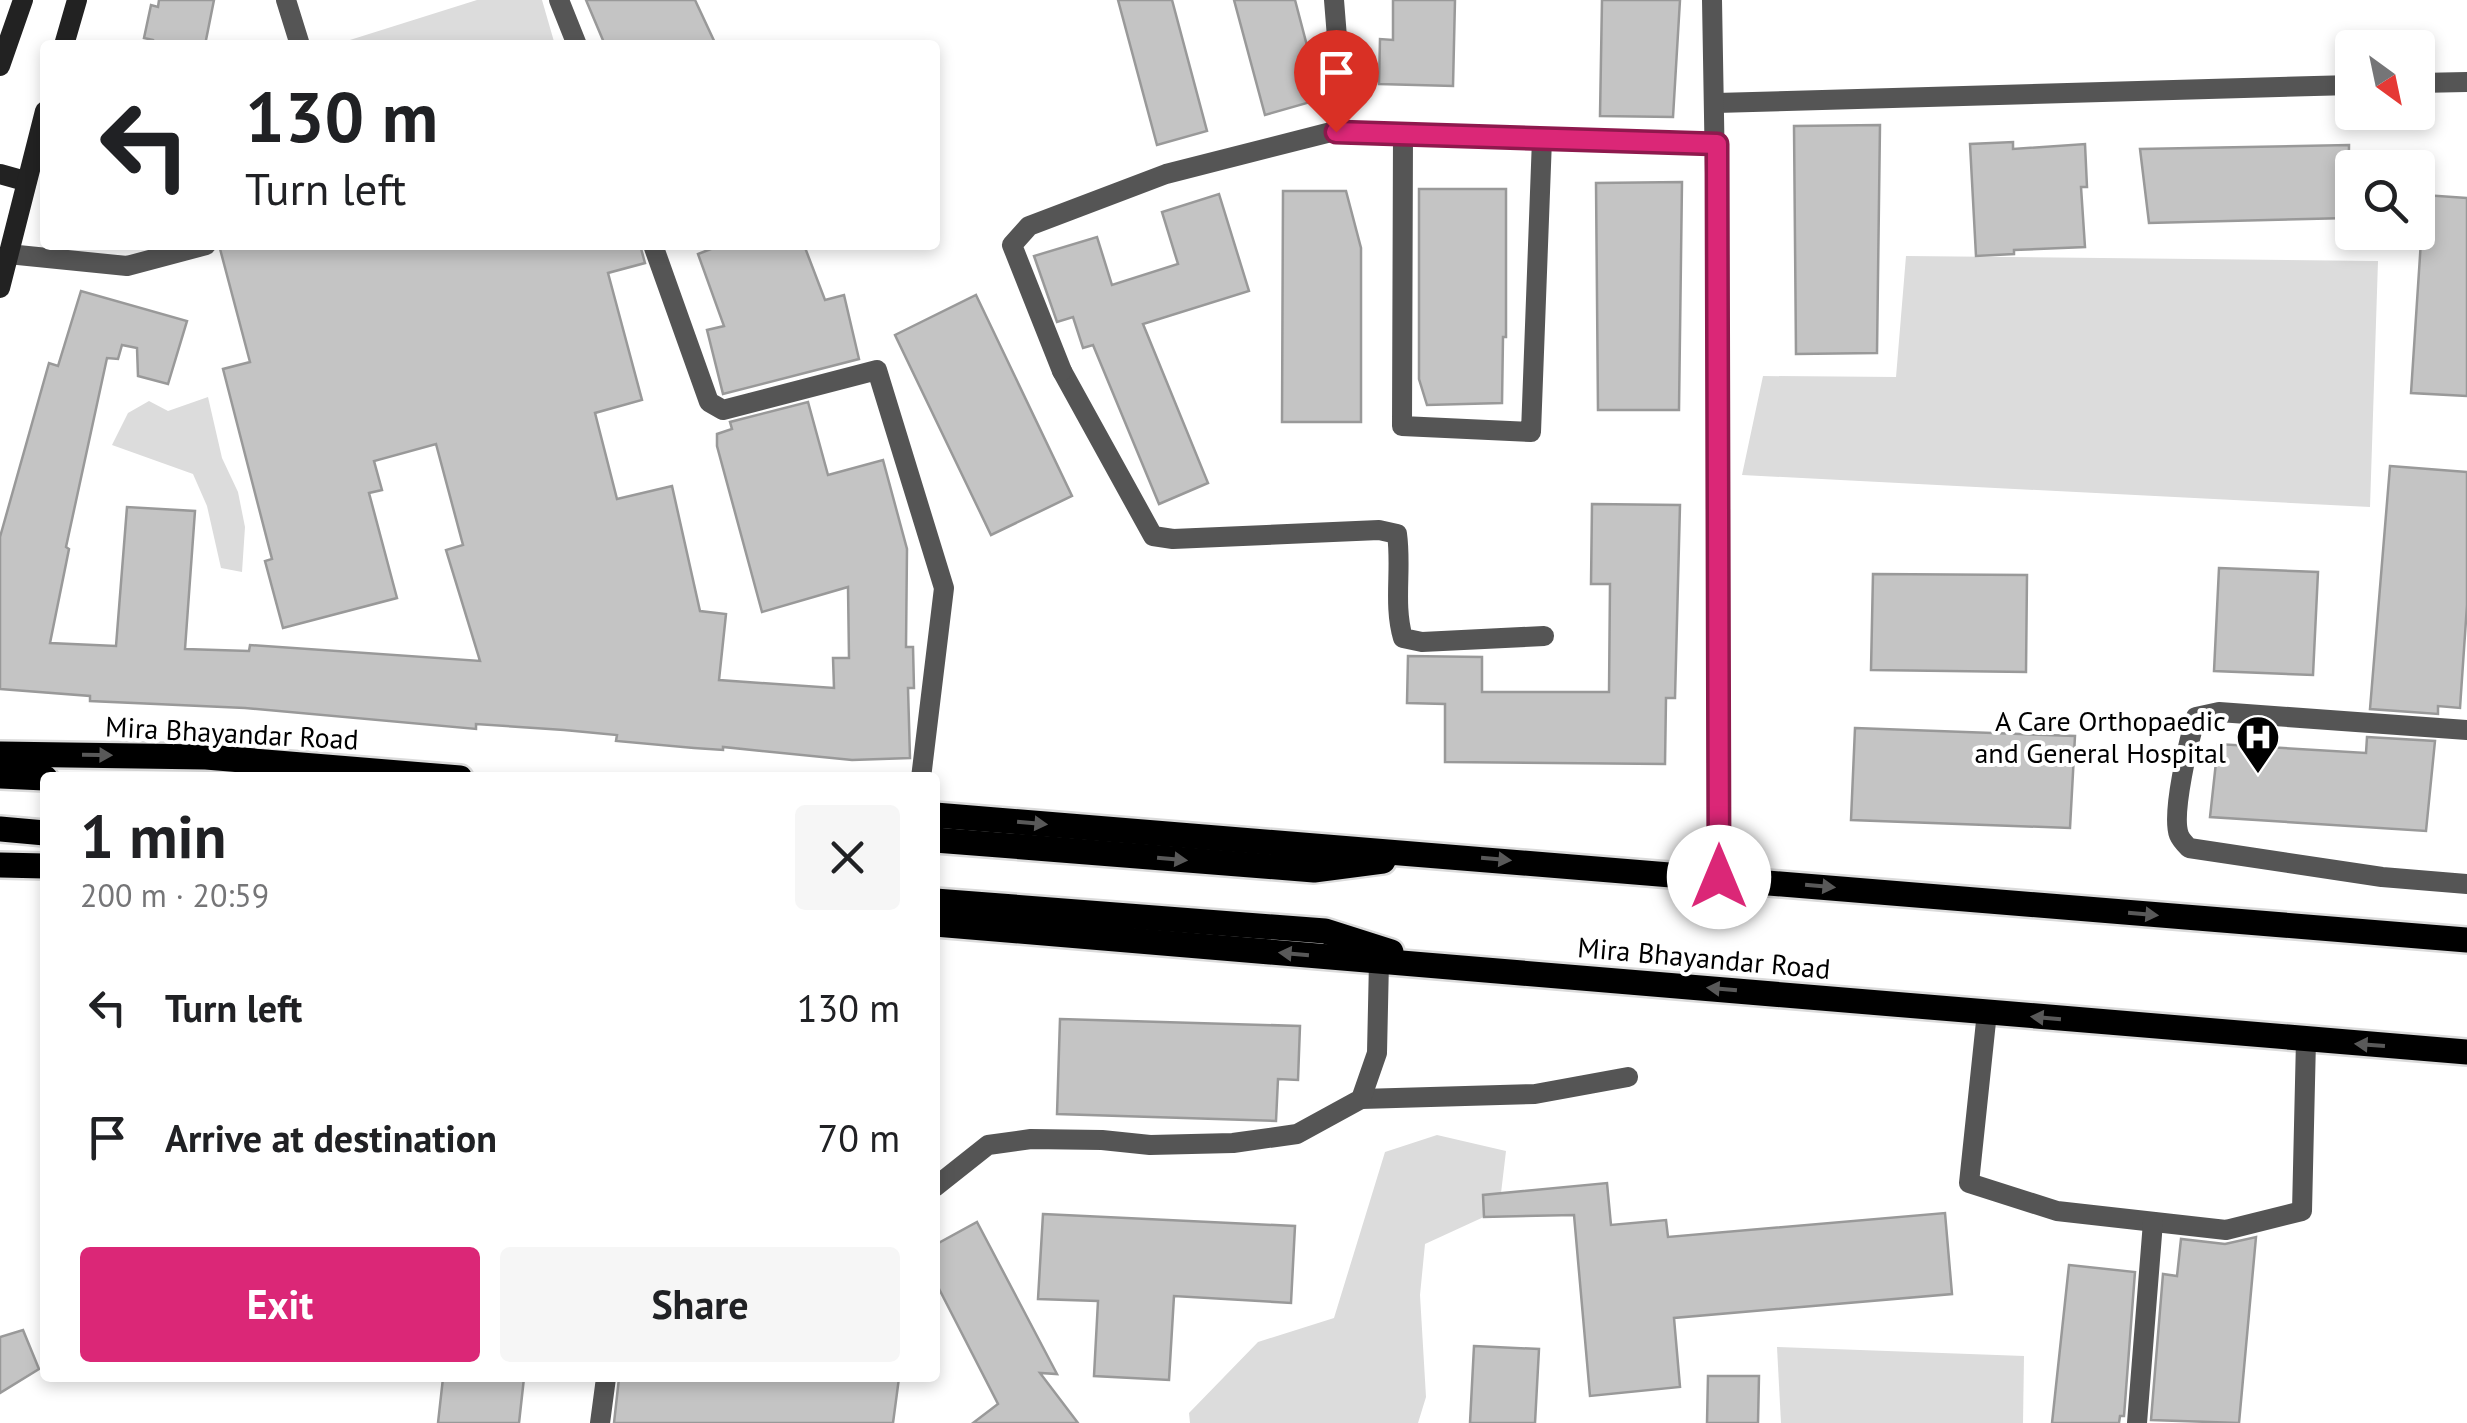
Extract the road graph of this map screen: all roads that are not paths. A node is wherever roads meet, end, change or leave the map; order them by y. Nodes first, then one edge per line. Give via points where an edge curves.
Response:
1 (22, 0) edge
2 (77, 0) edge
3 (286, 0) edge
4 (559, 0) edge
5 (1334, 0) edge
6 (1712, 0) edge
7 (65, 40) edge
8 (298, 40) edge
9 (576, 40) edge
10 (0, 66) edge
11 (2467, 82) edge
12 (2435, 83) edge
13 (2335, 85) edge
14 (1716, 103) junction
15 (40, 128) edge
16 (1336, 132) junction
17 (1403, 134) junction
18 (1542, 138) junction
19 (1717, 144) junction
20 (0, 174) edge
21 (25, 181) junction
22 (187, 250) edge
23 (655, 250) edge
24 (8, 254) junction
25 (0, 288) edge
26 (1544, 636) dead end
27 (2467, 730) edge
28 (0, 754) edge
29 (384, 772) edge
30 (921, 772) edge
31 (0, 776) edge
32 (40, 778) edge
33 (940, 815) edge
34 (0, 829) edge
35 (40, 833) edge
36 (940, 840) edge
37 (1440, 855) junction
38 (0, 865) edge
39 (40, 866) edge
40 (1719, 877) junction
41 (2467, 884) edge
42 (940, 901) edge
43 (940, 924) edge
44 (2467, 940) edge
45 (1379, 961) junction
46 (1433, 965) junction
47 (1987, 1012) junction
48 (2306, 1040) junction
49 (2467, 1052) edge
50 (1628, 1077) dead end
51 (1360, 1099) junction
52 (940, 1183) edge
53 (2153, 1222) junction
54 (605, 1382) edge
55 (600, 1423) edge
56 (2137, 1423) edge

1 - 10 main road
2 - 7 main road
3 - 8 street
4 - 9 street
5 - 16 street via 1342,100
6 - 14 street
11 - 12 street
13 - 14 street
14 - 19 street
15 - 21 main road
16 - 17 street
16 - 26 street via 1166,174 1028,226 1012,245 1062,371 1153,536 1397,534 1403,638
17 - 18 street
17 - 18 street via 1402,426 1531,432
18 - 19 street
19 - 40 street
20 - 21 main road
21 - 24 main road
22 - 24 street via 128,266
23 - 30 street via 709,402 723,410 877,370 944,588
24 - 25 main road
27 - 41 street via 2220,712 2196,717 2178,834 2188,848
28 -> 29 main road, Mira Bhayandar Road via 206,758
31 - 32 main road
33 -> 37 main road
34 - 35 main road
36 -> 37 main road via 1314,870
37 -> 40 main road
38 - 39 main road
40 -> 44 main road
42 - 46 main road via 1325,931
45 -> 43 main road, Mira Bhayandar Road
45 - 46 main road, Mira Bhayandar Road
45 - 51 street via 1378,1053
47 -> 46 main road, Mira Bhayandar Road
48 -> 47 main road, Mira Bhayandar Road
47 - 53 street via 1968,1184 2057,1212
49 -> 48 main road, Mira Bhayandar Road
48 - 53 street via 2302,1211 2226,1230
50 - 51 street via 1535,1094
51 - 52 street via 1297,1134 1234,1143 1031,1138 988,1145
53 - 56 street
54 - 55 street

